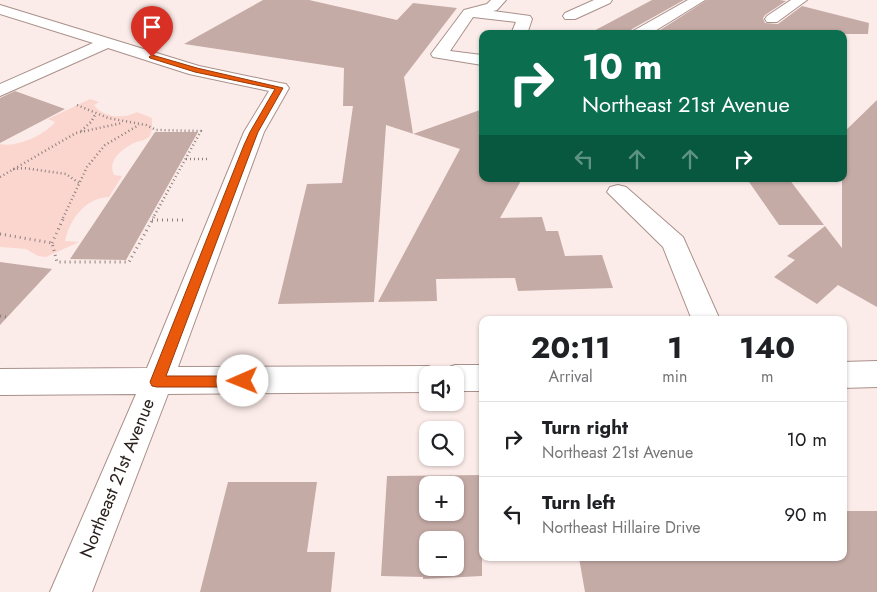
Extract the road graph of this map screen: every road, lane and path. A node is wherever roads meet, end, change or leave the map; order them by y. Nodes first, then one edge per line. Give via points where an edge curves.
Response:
1 (499, 0) edge
2 (698, 0) edge
3 (800, 0) edge
4 (599, 1) edge
5 (0, 9) edge
6 (469, 13) junction
7 (570, 16) dead end
8 (772, 19) dead end
9 (521, 30) edge
10 (645, 30) edge
11 (106, 43) junction
12 (479, 60) edge
13 (0, 91) edge
14 (77, 105) dead end
15 (96, 113) junction
16 (125, 123) junction
17 (140, 124) junction
18 (78, 133) junction
19 (11, 169) junction
20 (0, 177) edge
21 (79, 183) junction
22 (618, 192) dead end
23 (0, 234) edge
24 (52, 243) junction
25 (0, 316) edge
26 (704, 316) edge
27 (7, 317) dead end
28 (847, 374) edge
29 (877, 374) edge
30 (464, 378) edge
31 (479, 378) edge
32 (419, 379) edge
33 (0, 382) edge
34 (157, 382) junction
35 (71, 592) edge

1 - 6 street via 492,7
2 - 10 street
3 - 8 street
4 - 7 street
5 - 11 street
6 - 9 street via 525,19
6 - 12 street via 438,54
11 - 13 street
11 - 34 street, Northeast 21st Avenue via 195,70 280,88 246,150
14 - 15 path
15 - 16 path
15 - 18 path
16 - 17 path
16 - 18 path
17 - 21 path via 105,145
17 - 24 path via 156,130 201,131 129,262 57,262
18 - 19 path
19 - 20 path
19 - 21 path via 66,174
21 - 24 path
22 - 26 street via 674,243
23 - 24 path
25 - 27 path
28 - 29 street
30 - 31 street
32 - 34 street
33 - 34 street
34 - 35 street, Northeast 21st Avenue

